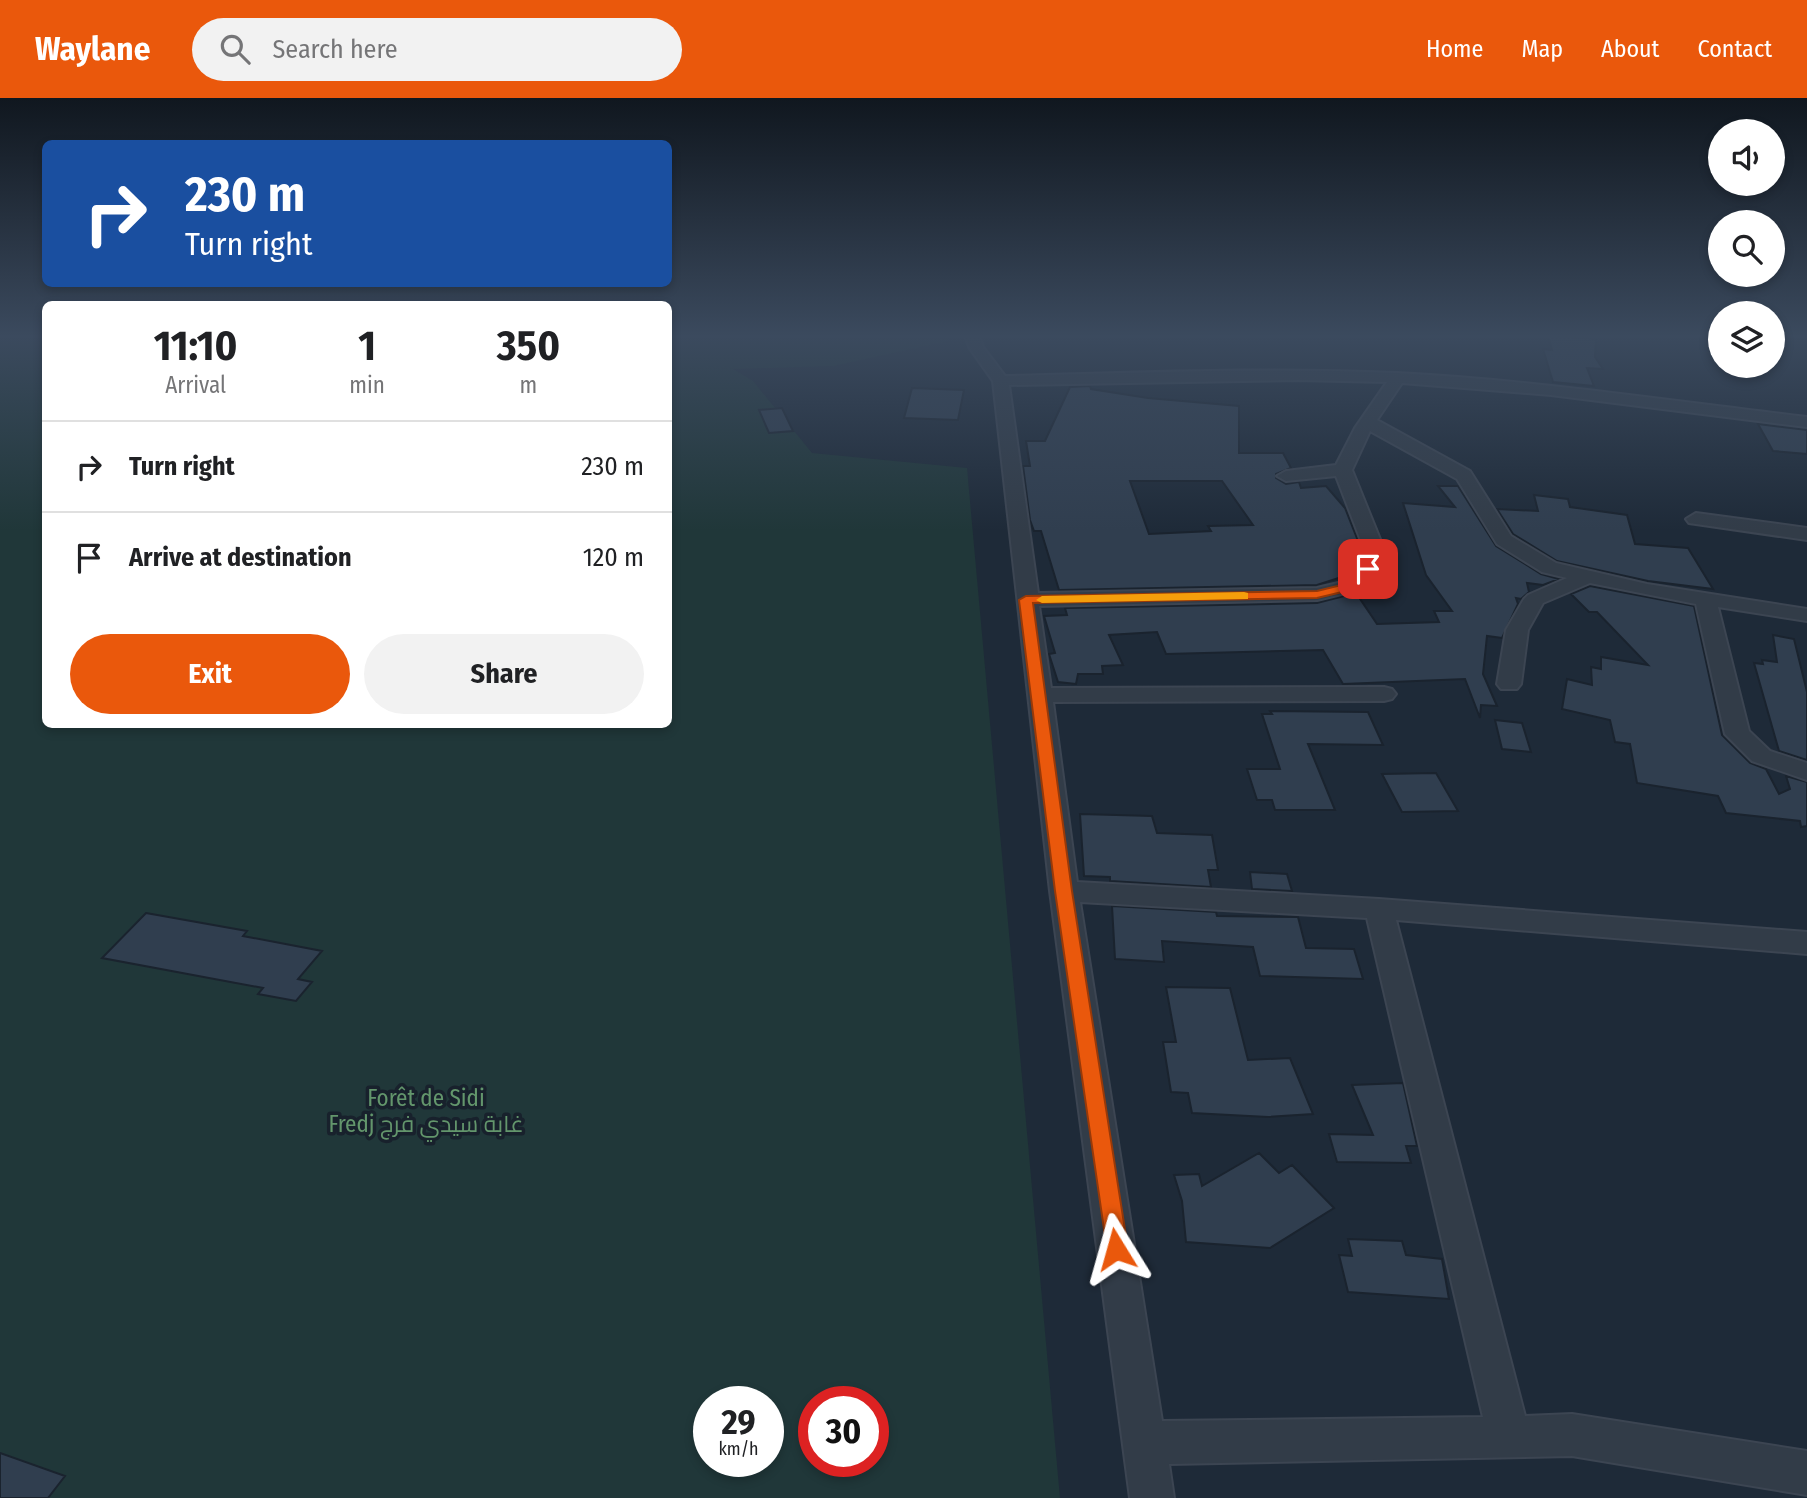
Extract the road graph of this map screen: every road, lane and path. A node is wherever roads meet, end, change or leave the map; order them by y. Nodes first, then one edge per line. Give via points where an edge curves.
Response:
1 (1003, 400) edge
2 (1382, 400) edge
3 (1623, 400) edge
4 (1367, 422) junction
5 (1807, 422) edge
6 (1343, 470) junction
7 (1286, 476) dead end
8 (1696, 519) dead end
9 (1807, 534) edge
10 (1588, 577) junction
11 (1705, 599) junction
12 (1026, 600) junction
13 (1807, 615) edge
14 (1509, 684) dead end
15 (1384, 694) dead end
16 (1039, 695) junction
17 (1807, 772) edge
18 (1064, 891) junction
19 (1379, 909) junction
20 (1807, 943) edge
21 (1510, 1437) junction
22 (1145, 1443) junction
23 (1807, 1473) edge
24 (1152, 1498) edge

1 - 12 street
2 - 4 street
3 - 5 street
4 - 6 street
4 - 10 street via 1464,475 1504,540 1549,568
6 - 7 street
6 - 12 street via 1376,554 1359,584 1317,594
8 - 9 street
10 - 11 street
10 - 14 street via 1535,599 1517,630
11 - 13 street
11 - 17 street via 1737,734 1760,756
12 - 16 street
15 - 16 street
16 - 18 street
18 - 19 street
18 - 22 street
19 - 20 street
19 - 21 street
21 - 22 street
21 - 23 street via 1572,1434
22 - 24 street

